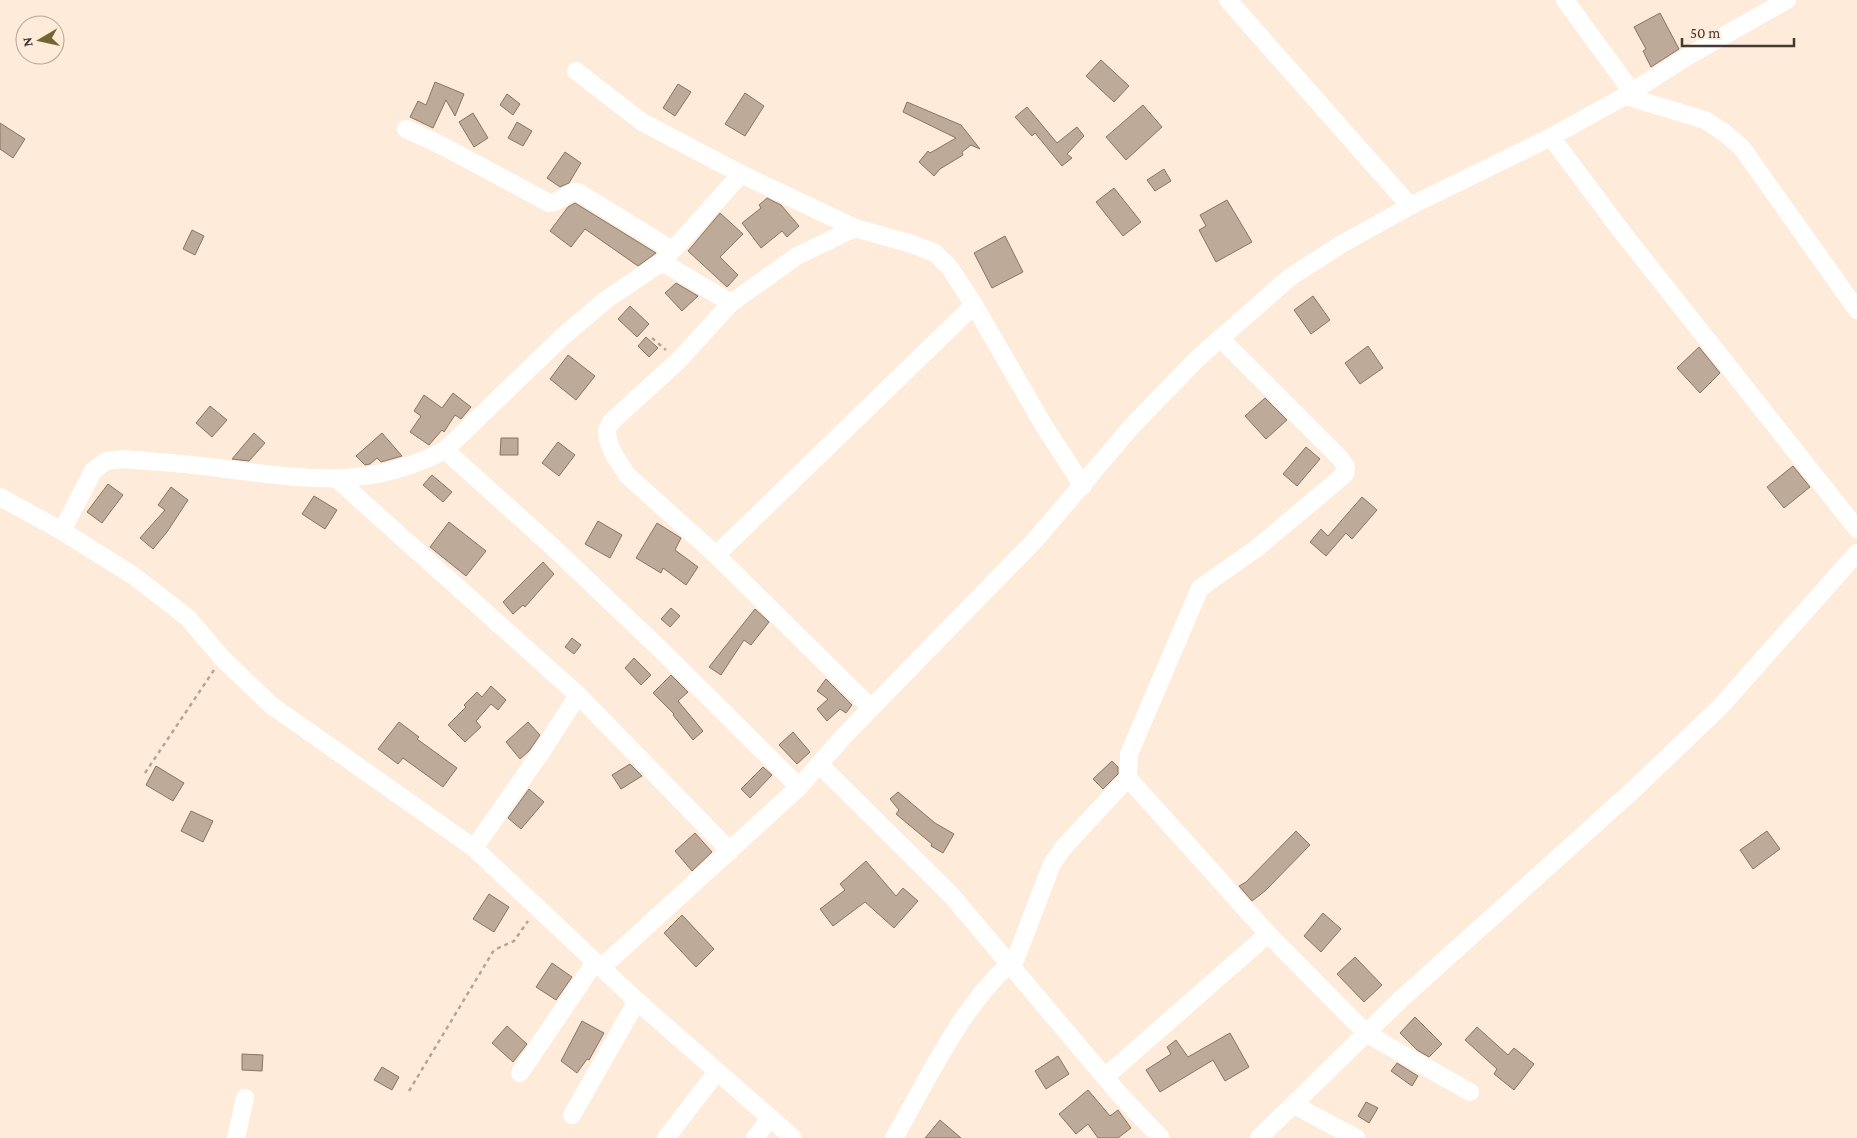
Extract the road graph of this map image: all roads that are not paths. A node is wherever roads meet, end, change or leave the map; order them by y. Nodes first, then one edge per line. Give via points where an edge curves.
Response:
1 (1228, 0) edge
2 (1565, 0) edge
3 (1787, 0) edge
4 (576, 72) dead end
5 (1629, 94) junction
6 (406, 129) dead end
7 (1551, 137) junction
8 (741, 174) junction
9 (1410, 206) junction
10 (855, 228) junction
11 (667, 256) junction
12 (731, 304) junction
13 (974, 305) junction
14 (1857, 310) edge
15 (1220, 338) junction
16 (445, 450) junction
17 (338, 480) junction
18 (1083, 486) junction
19 (0, 498) edge
20 (1857, 529) edge
21 (62, 531) junction
22 (1857, 553) edge
23 (716, 554) junction
24 (578, 695) junction
25 (870, 708) junction
26 (820, 765) junction
27 (1128, 778) junction
28 (799, 787) junction
29 (474, 848) junction
30 (730, 851) junction
31 (1268, 934) junction
32 (598, 965) junction
33 (1010, 966) junction
34 (637, 1001) junction
35 (1367, 1034) junction
36 (520, 1073) dead end
37 (716, 1073) junction
38 (1105, 1077) junction
39 (1470, 1092) dead end
40 (245, 1098) dead end
41 (1294, 1105) junction
42 (572, 1115) dead end
43 (770, 1118) junction
44 (236, 1138) edge
45 (666, 1138) edge
46 (755, 1138) edge
47 (793, 1138) edge
48 (894, 1138) edge
49 (1161, 1138) edge
50 (1259, 1138) edge
51 (1356, 1138) edge

1 - 9 street
2 - 5 street
3 - 5 street
4 - 8 street via 642,122
5 - 7 street
5 - 14 street via 1704,120 1742,148
6 - 11 street via 549,203 578,192
7 - 9 street
7 - 20 street via 1628,240
8 - 10 street
8 - 11 street
9 - 15 street via 1340,245 1290,278
10 - 12 street via 798,256
10 - 13 street via 935,253 950,268
11 - 12 street
11 - 16 street via 584,318
12 - 23 street via 679,360 611,422 607,430 613,453 627,475
13 - 18 street
13 - 23 street
15 - 18 street via 1132,426
15 - 27 street via 1340,458 1346,467 1345,474 1257,548 1200,588 1129,754
16 - 17 street via 384,474
16 - 28 street via 556,550
17 - 21 street via 124,459 106,460 93,471
17 - 24 street
18 - 25 street via 1036,539
19 - 21 street
21 - 29 street via 134,576 188,618 270,706
22 - 35 street via 1720,707 1632,792 1400,1000
23 - 25 street
24 - 29 street
24 - 30 street
25 - 26 street
26 - 28 street
26 - 33 street via 951,895
27 - 31 street
27 - 33 street via 1052,864
28 - 30 street
29 - 32 street
30 - 32 street
31 - 35 street
31 - 38 street
32 - 34 street
32 - 36 street
33 - 38 street
33 - 48 street via 988,984 972,1005
34 - 37 street
34 - 42 street
35 - 39 street
35 - 41 street
37 - 43 street
37 - 45 street
38 - 49 street
40 - 44 street
41 - 50 street
41 - 51 street
43 - 46 street
43 - 47 street

